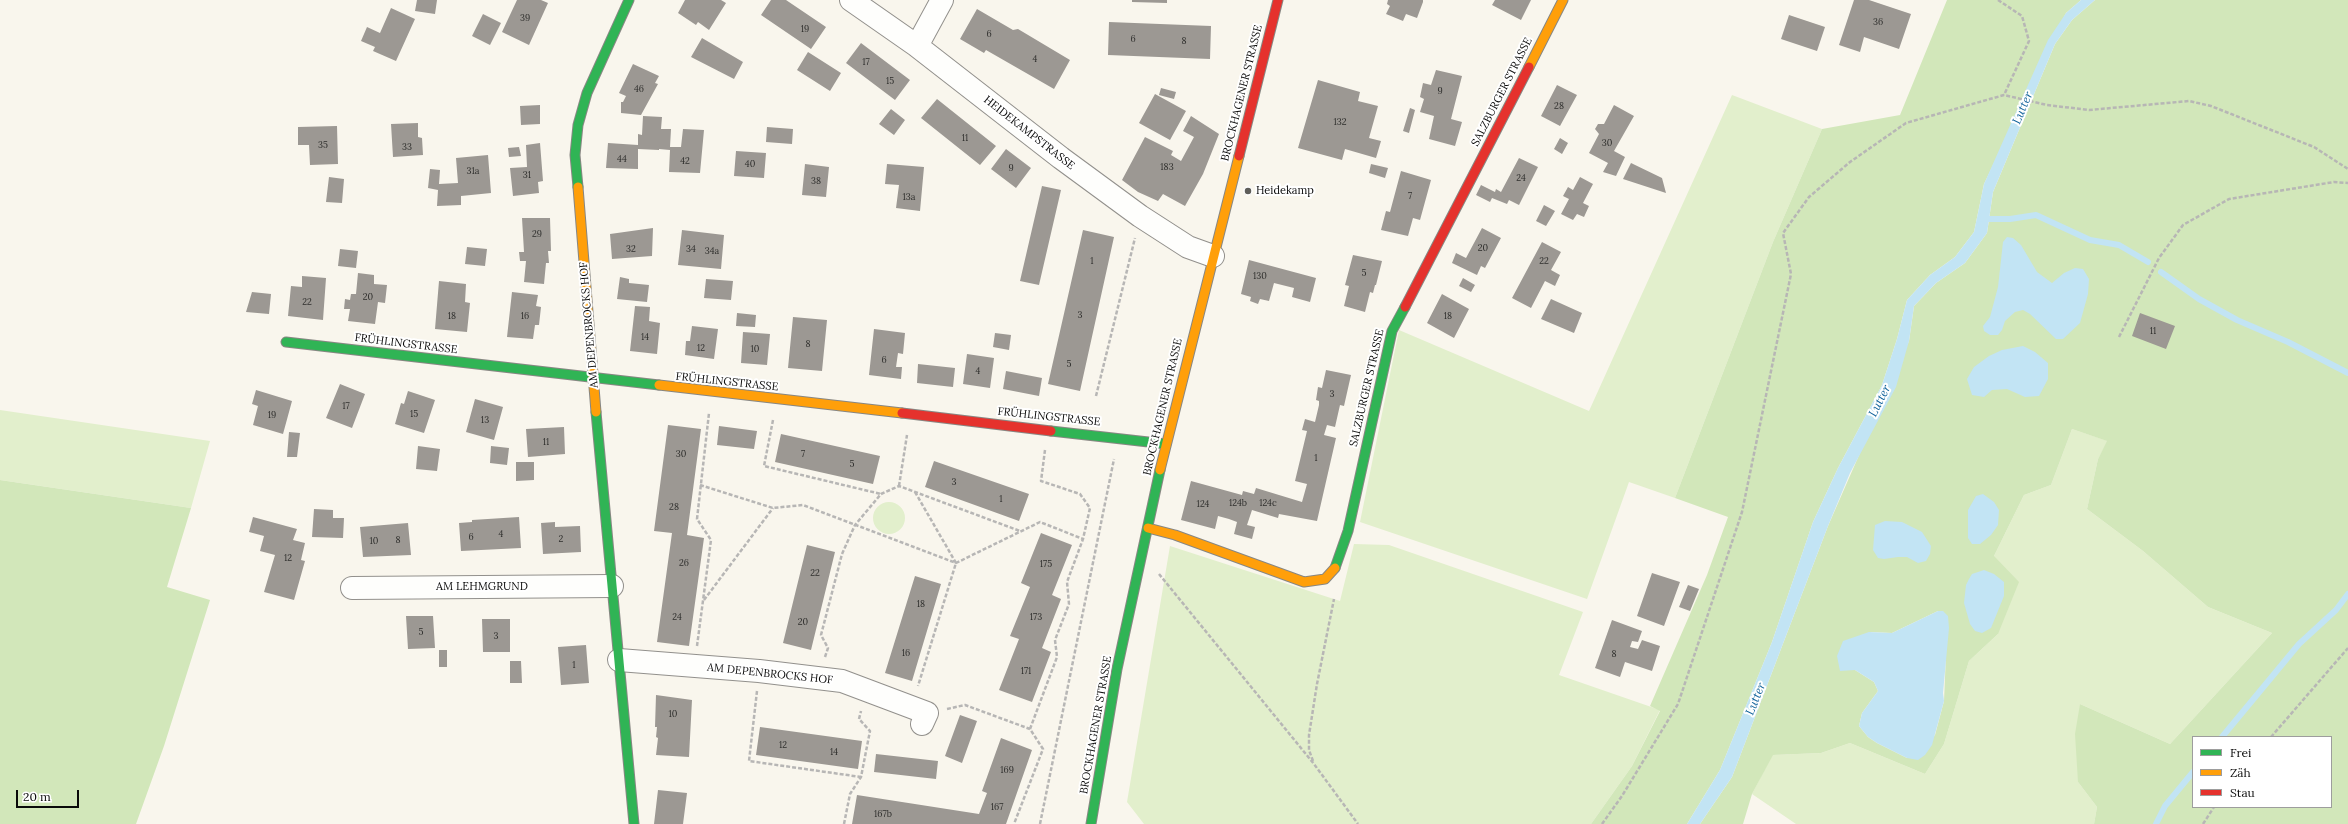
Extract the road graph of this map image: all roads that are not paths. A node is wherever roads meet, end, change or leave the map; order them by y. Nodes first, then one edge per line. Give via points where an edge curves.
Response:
1 (629, 0) edge
2 (851, 0) edge
3 (942, 0) edge
4 (1278, 0) edge
5 (1563, 0) edge
6 (917, 46) junction
7 (1213, 256) junction
8 (286, 342) dead end
9 (594, 379) junction
10 (1166, 444) junction
11 (1148, 528) junction
12 (612, 586) junction
13 (352, 588) dead end
14 (619, 660) junction
15 (920, 714) road end
16 (634, 824) edge
17 (1091, 824) edge

1 - 9 street, AM DEPENBROCKS HOF via 587,93 578,125 575,155
2 - 6 street, HEIDEKAMPSTRASSE
3 - 6 street
4 - 7 street, BROCKHAGENER STRASSE
5 - 11 street, SALZBURGER STRASSE via 1392,331 1348,531 1337,565 1325,579 1304,582 1176,535
6 - 7 street, HEIDEKAMPSTRASSE via 1140,216 1188,247
7 - 10 street, BROCKHAGENER STRASSE
8 - 9 street, FRÜHLINGSTRASSE
9 - 10 street, FRÜHLINGSTRASSE
9 - 12 street, AM DEPENBROCKS HOF
10 - 11 street, BROCKHAGENER STRASSE
11 - 17 street, BROCKHAGENER STRASSE via 1117,669
12 - 13 street, AM LEHMGRUND
12 - 14 street, AM DEPENBROCKS HOF
14 - 15 street, AM DEPENBROCKS HOF via 759,671 842,681
14 - 16 street, AM DEPENBROCKS HOF

